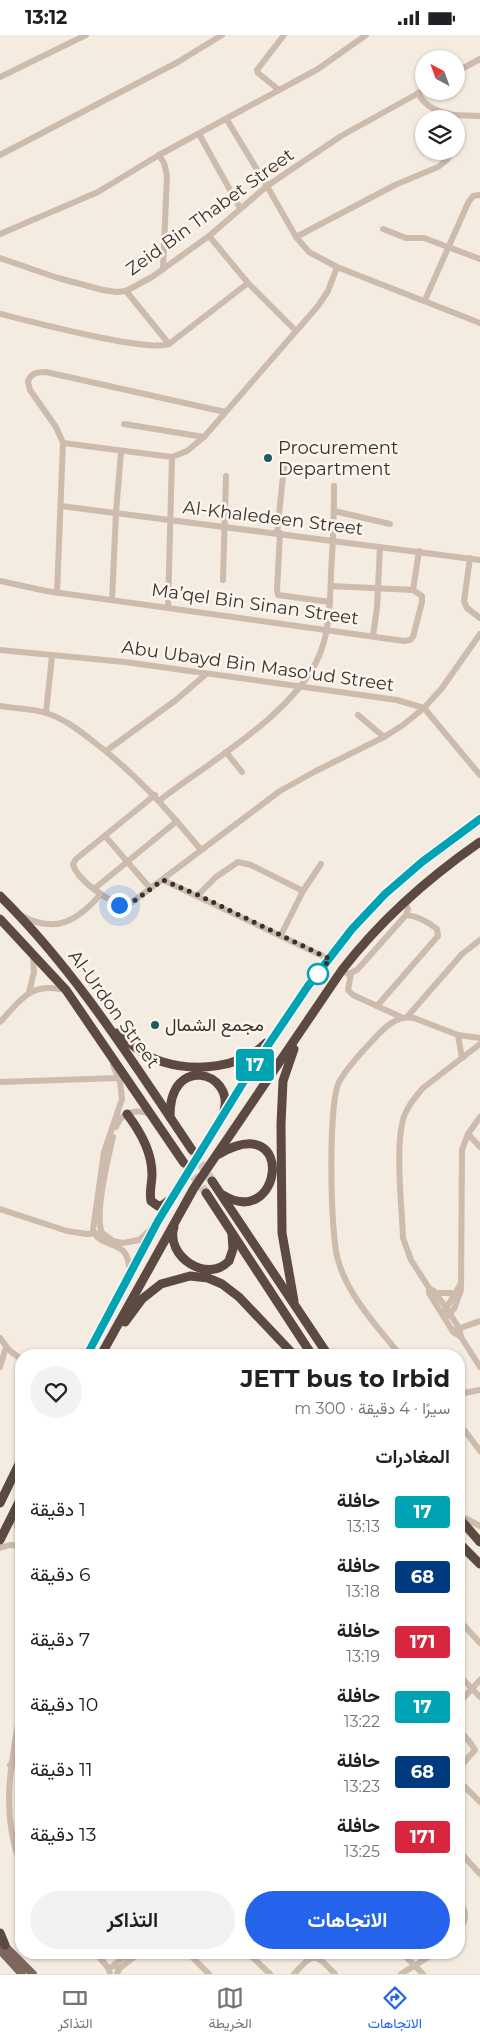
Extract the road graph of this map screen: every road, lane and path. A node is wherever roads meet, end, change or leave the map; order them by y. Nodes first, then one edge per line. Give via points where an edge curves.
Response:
1 (86, 35) edge
2 (222, 35) edge
3 (284, 35) edge
4 (366, 35) edge
5 (480, 59) edge
6 (465, 67) edge
7 (0, 77) edge
8 (279, 90) junction
9 (415, 94) edge
10 (424, 100) edge
11 (436, 110) edge
12 (480, 116) edge
13 (465, 117) edge
14 (226, 120) junction
15 (199, 134) junction
16 (0, 155) edge
17 (159, 155) junction
18 (447, 160) edge
19 (267, 186) junction
20 (480, 195) edge
21 (240, 208) junction
22 (383, 229) dead end
23 (0, 234) edge
24 (208, 236) junction
25 (296, 237) junction
26 (449, 247) junction
27 (0, 258) edge
28 (480, 259) edge
29 (337, 267) junction
30 (163, 269) junction
31 (248, 283) junction
32 (126, 291) junction
33 (425, 300) junction
34 (0, 314) edge
35 (480, 323) edge
36 (296, 331) junction
37 (169, 344) junction
38 (225, 412) junction
39 (124, 424) dead end
40 (204, 437) junction
41 (63, 443) junction
42 (121, 451) junction
43 (172, 457) junction
44 (284, 467) dead end
45 (226, 477) dead end
46 (334, 486) dead end
47 (61, 506) junction
48 (334, 511) junction
49 (116, 513) junction
50 (170, 521) junction
51 (390, 524) dead end
52 (224, 527) junction
53 (278, 533) junction
54 (334, 541) junction
55 (380, 547) junction
56 (419, 551) junction
57 (470, 558) junction
58 (480, 560) edge
59 (223, 580) dead end
60 (0, 581) edge
61 (331, 586) junction
62 (377, 589) junction
63 (413, 590) junction
64 (57, 593) junction
65 (112, 599) junction
66 (330, 602) junction
67 (168, 607) junction
68 (480, 618) edge
69 (327, 629) junction
70 (480, 634) edge
71 (373, 636) junction
72 (0, 651) edge
73 (52, 656) junction
74 (205, 675) junction
75 (302, 687) junction
76 (0, 706) edge
77 (424, 708) junction
78 (46, 713) junction
79 (358, 715) dead end
80 (384, 737) junction
81 (106, 751) junction
82 (226, 752) junction
83 (242, 772) dead end
84 (480, 775) edge
85 (157, 798) junction
86 (480, 819) edge
87 (177, 821) junction
88 (105, 836) junction
89 (480, 842) edge
90 (201, 850) junction
91 (127, 863) junction
92 (320, 864) dead end
93 (163, 880) junction
94 (150, 888) junction
95 (94, 889) junction
96 (303, 891) junction
97 (101, 894) junction
98 (198, 895) junction
99 (0, 896) edge
100 (405, 902) junction
101 (19, 915) junction
102 (406, 915) junction
103 (0, 919) edge
104 (281, 935) junction
105 (480, 940) edge
106 (33, 953) junction
107 (330, 959) junction
108 (342, 970) junction
109 (351, 974) junction
110 (66, 990) junction
111 (29, 992) junction
112 (377, 1006) junction
113 (405, 1017) junction
114 (0, 1022) edge
115 (281, 1026) junction
116 (110, 1027) junction
117 (300, 1033) junction
118 (458, 1035) junction
119 (480, 1038) edge
120 (480, 1044) edge
121 (108, 1050) junction
122 (462, 1059) junction
123 (118, 1078) junction
124 (0, 1082) edge
125 (123, 1111) junction
126 (152, 1114) junction
127 (170, 1117) junction
128 (480, 1117) edge
129 (216, 1129) junction
130 (468, 1134) junction
131 (480, 1147) edge
132 (192, 1150) tunnel mouth
133 (216, 1155) junction
134 (184, 1163) tunnel mouth
135 (212, 1181) tunnel mouth
136 (206, 1193) tunnel mouth
137 (220, 1194) junction
138 (172, 1197) junction
139 (0, 1209) edge
140 (177, 1218) junction
141 (158, 1221) junction
142 (231, 1231) junction
143 (98, 1234) junction
144 (130, 1274) junction
145 (460, 1285) junction
146 (429, 1288) junction
147 (436, 1293) junction
148 (455, 1293) junction
149 (294, 1301) junction
150 (446, 1314) junction
151 (480, 1321) edge
152 (456, 1330) junction
153 (0, 1338) edge
154 (286, 1345) junction
155 (6, 1347) junction
156 (90, 1349) edge
157 (105, 1349) edge
158 (106, 1349) edge
159 (288, 1349) edge
160 (289, 1349) edge
161 (308, 1349) edge
162 (324, 1349) edge
163 (396, 1349) edge
164 (15, 1354) edge
165 (0, 1367) edge
166 (480, 1367) edge
167 (480, 1390) edge
168 (465, 1393) edge
169 (465, 1431) dead end
170 (480, 1451) edge
171 (15, 1473) edge
172 (0, 1503) edge
173 (15, 1510) edge
174 (465, 1520) edge
175 (465, 1524) edge
176 (480, 1526) edge
177 (0, 1540) edge
178 (480, 1542) edge
179 (15, 1546) edge
180 (0, 1548) edge
181 (465, 1549) edge
182 (480, 1565) edge
183 (465, 1627) edge
184 (480, 1643) edge
185 (480, 1680) edge
186 (465, 1681) edge
187 (472, 1689) junction
188 (465, 1697) edge
189 (480, 1697) edge
190 (465, 1737) edge
191 (15, 1739) edge
192 (465, 1761) edge
193 (10, 1765) junction
194 (15, 1766) edge
195 (465, 1787) edge
196 (465, 1793) edge
197 (480, 1802) edge
198 (480, 1808) edge
199 (15, 1852) edge
200 (465, 1858) edge
201 (480, 1874) edge
202 (0, 1933) edge
203 (2, 1945) edge
204 (15, 1957) edge
205 (17, 1959) edge
206 (102, 1959) edge
207 (124, 1959) edge
208 (130, 1959) edge
209 (194, 1959) edge
210 (254, 1959) edge
211 (308, 1959) edge
212 (319, 1959) edge
213 (408, 1959) edge
214 (426, 1959) edge
215 (414, 1965) junction
216 (113, 1971) edge
217 (22, 1974) edge
218 (33, 1974) edge
219 (209, 1974) edge
220 (270, 1974) edge
221 (294, 1974) edge
222 (335, 1974) edge
223 (401, 1974) edge
224 (423, 1974) edge

1 - 7 street
2 - 16 street via 178,62
3 - 8 street via 257,70
4 - 8 street via 318,69
5 - 6 street
8 - 14 street
9 - 19 street, Zeid Bin Thabet Street via 341,136
10 - 11 street
12 - 13 street
14 - 15 street
14 - 19 street
15 - 17 street
15 - 21 street
17 - 23 street via 98,192
17 - 30 street via 167,175
18 - 25 street
19 - 21 street, Zeid Bin Thabet Street
19 - 25 street
20 - 26 street via 473,196 468,203
21 - 24 street, Zeid Bin Thabet Street
22 - 26 street via 406,238 424,238
24 - 30 street, Zeid Bin Thabet Street
24 - 31 street
25 - 29 street via 313,255
26 - 28 street
26 - 33 street
27 - 32 street, Zeid Bin Thabet Street via 103,290
29 - 33 street
29 - 36 street via 324,299
30 - 32 street, Zeid Bin Thabet Street
31 - 36 street
31 - 37 street
32 - 37 street
33 - 35 street
34 - 37 street via 149,346
36 - 38 street
38 - 40 street
38 - 41 street via 74,377 36,373 28,385
39 - 40 street
40 - 43 street via 187,451
41 - 42 street
41 - 47 street
42 - 43 street
42 - 49 street
43 - 50 street
44 - 53 street
45 - 52 street
46 - 48 street
47 - 49 street, Al-Khaledeen Street
47 - 64 street
48 - 51 street
48 - 54 street
49 - 50 street, Al-Khaledeen Street
49 - 65 street
50 - 52 street, Al-Khaledeen Street
50 - 67 street
52 - 53 street, Al-Khaledeen Street
52 - 59 street
53 - 54 street, Al-Khaledeen Street
53 - 66 street via 278,595
54 - 55 street, Al-Khaledeen Street
54 - 61 street
55 - 56 street, Al-Khaledeen Street
55 - 62 street
56 - 57 street, Al-Khaledeen Street
56 - 63 street, Ma’qel Bin Sinan Street
57 - 58 street, Al-Khaledeen Street
57 - 68 street via 464,601 467,608
60 - 64 street, Ma’qel Bin Sinan Street
61 - 62 street
61 - 66 street
62 - 63 street
62 - 71 street
63 - 71 street, Ma’qel Bin Sinan Street via 422,599 412,639 404,641
64 - 65 street, Ma’qel Bin Sinan Street
65 - 67 street, Ma’qel Bin Sinan Street
66 - 69 street
67 - 69 street, Ma’qel Bin Sinan Street
69 - 71 street, Ma’qel Bin Sinan Street
69 - 75 street via 320,655
70 - 77 street via 450,678
72 - 73 street, Abu Ubayd Bin Maso'ud Street
73 - 74 street, Abu Ubayd Bin Maso'ud Street via 125,662
73 - 78 street
74 - 75 street, Abu Ubayd Bin Maso'ud Street
74 - 81 street
75 - 77 street, Abu Ubayd Bin Maso'ud Street via 387,698
75 - 82 street
76 - 78 street
77 - 80 street
77 - 84 street
78 - 81 street via 68,723
79 - 80 street
80 - 90 street via 280,791
81 - 85 street
82 - 83 street
82 - 85 street
85 - 87 street
85 - 88 street
86 - 107 highway via 397,883 363,917
87 - 90 street
87 - 91 street
88 - 91 street
88 - 95 street via 73,864 77,873
89 - 100 highway
90 - 93 street
91 - 94 street
91 - 95 street
92 - 96 street
93 - 94 street
93 - 98 street
94 - 97 street via 127,906
95 - 97 street
96 - 98 street via 238,861
96 - 104 street
97 - 101 street via 82,912 58,925 38,924
98 - 104 street
99 - 101 highway, Al-Urdon Street
100 - 102 street
100 - 108 highway
101 - 116 highway, Al-Urdon Street via 54,954
102 - 109 street
102 - 112 street via 426,921 437,929 438,936
103 - 106 highway, Al-Urdon Street
104 - 107 street
105 - 113 street via 462,954
106 - 110 highway, Al-Urdon Street
106 - 111 street via 34,972
107 - 115 highway
108 - 109 street
108 - 117 highway
109 - 112 street via 350,993
110 - 111 street via 48,987
110 - 121 highway, Al-Urdon Street
111 - 114 street
112 - 113 street
113 - 118 street
113 - 163 street via 392,1022 376,1036 339,1082 334,1097 332,1137 337,1258 352,1291
115 - 116 highway via 252,1054 228,1065 210,1066 162,1062 134,1047
115 - 129 highway
116 - 127 highway, Al-Urdon Street
117 - 133 highway
117 - 149 highway via 284,1076 281,1117 282,1233
118 - 119 street
118 - 122 street
120 - 122 street
121 - 123 street
121 - 126 highway, Al-Urdon Street
122 - 146 street via 415,1096 401,1130 403,1238 407,1253
123 - 124 street
123 - 125 street
125 - 126 street via 140,1110
125 - 138 highway via 149,1154 151,1201 155,1205 163,1205
125 - 143 street via 113,1138 98,1214
126 - 134 highway, Al-Urdon Street
127 - 129 highway via 171,1097 176,1086 188,1077 206,1076 218,1083 225,1095 225,1108
127 - 132 highway, Al-Urdon Street
128 - 130 street
129 - 138 highway
130 - 131 street
130 - 145 street via 462,1150
133 - 137 highway via 234,1146 252,1144 266,1151 273,1167 270,1183 254,1199 235,1201
133 - 140 highway
135 - 137 highway
136 - 142 highway
137 - 149 highway
138 - 141 highway
139 - 143 street via 67,1231
140 - 142 highway via 173,1235 176,1248 187,1262 205,1270 218,1269 229,1261 233,1249
140 - 157 highway
141 - 143 street via 139,1240 130,1242 113,1241
141 - 144 highway
142 - 161 highway
143 - 144 street via 102,1241 125,1252
144 - 156 highway
145 - 148 street
145 - 150 street via 458,1303
146 - 147 street
146 - 150 street via 429,1293
147 - 148 street
147 - 150 street
148 - 150 street
149 - 162 highway
150 - 152 street
151 - 152 street
152 - 166 street
153 - 155 street
154 - 158 highway via 232,1291 208,1278 190,1276 170,1281 147,1294
154 - 159 street
154 - 160 highway
155 - 164 street
155 - 165 street
167 - 168 street
169 - 170 street
171 - 172 highway
173 - 177 highway
174 - 176 street
175 - 178 highway
179 - 180 street
181 - 182 highway
183 - 184 street
185 - 187 street
186 - 187 street
187 - 188 street
187 - 189 street
190 - 192 street via 474,1750
191 - 193 street
193 - 194 street
193 - 199 street via 4,1814
195 - 197 street
196 - 198 street
200 - 201 street
202 - 203 highway
203 - 204 main road
203 - 217 main road
205 - 218 main road
206 - 216 street
207 - 216 street
208 - 216 street
209 - 219 street
210 - 220 street
211 - 221 street
212 - 222 street
213 - 215 street
214 - 215 street
215 - 223 street
215 - 224 street

